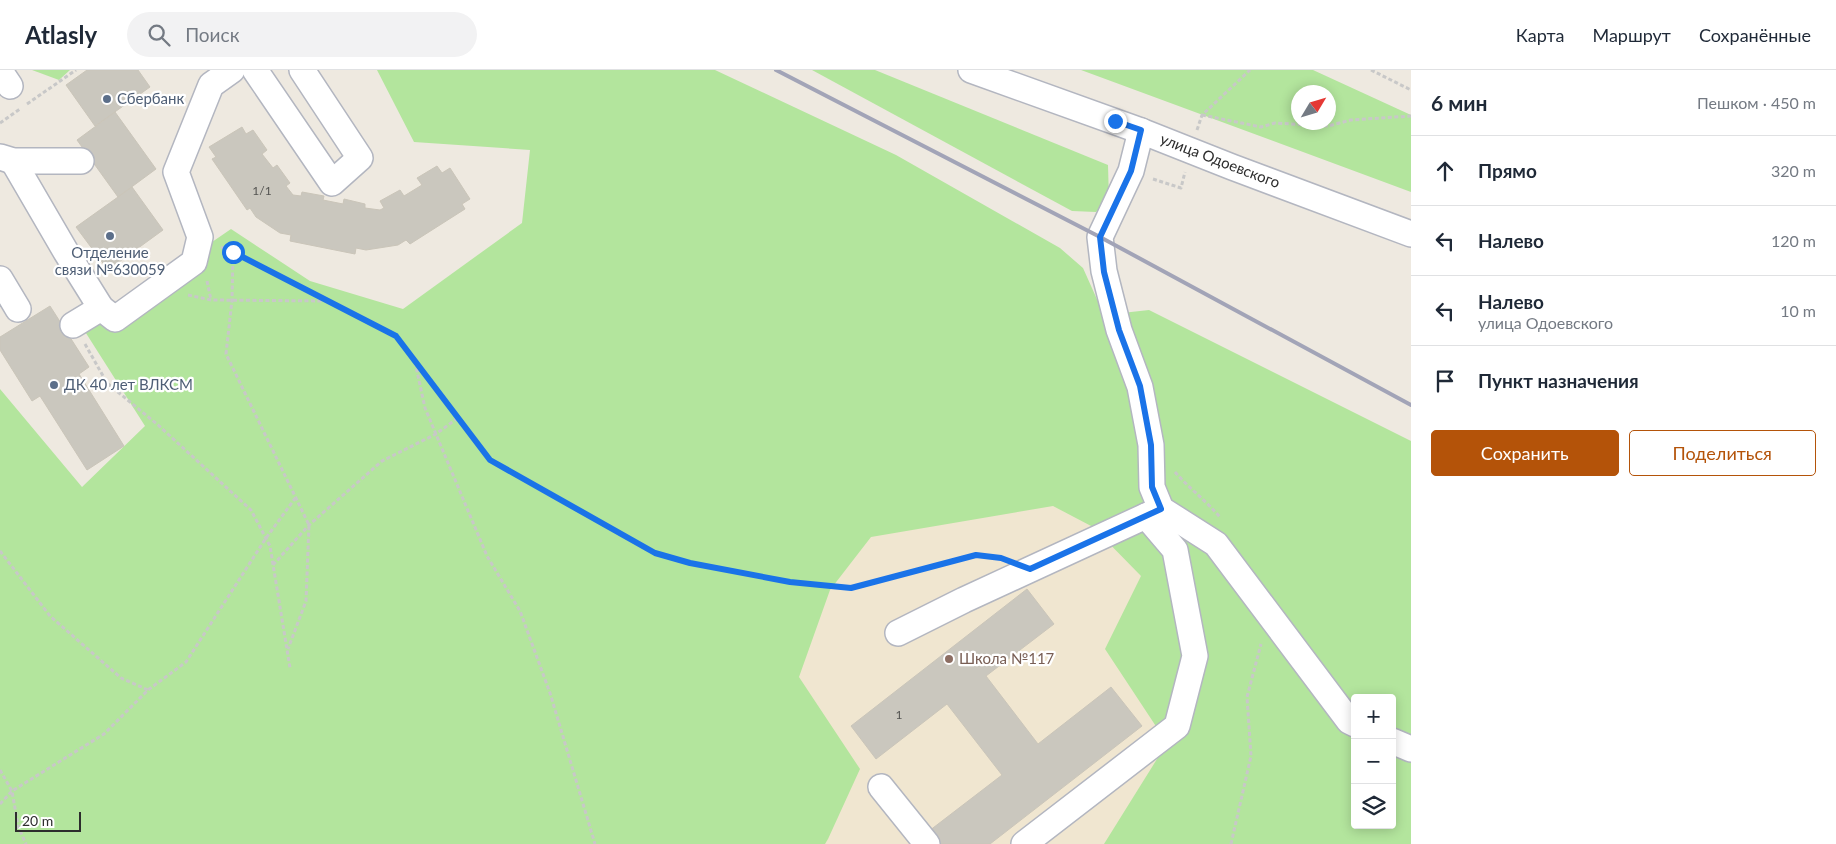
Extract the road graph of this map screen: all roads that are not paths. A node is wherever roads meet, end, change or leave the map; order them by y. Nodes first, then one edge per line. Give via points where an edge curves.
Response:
1 (232, 70) edge
2 (255, 70) edge
3 (302, 70) edge
4 (971, 70) edge
5 (1141, 130) junction
6 (7, 159) edge
7 (81, 161) dead end
8 (1411, 234) edge
9 (0, 279) edge
10 (101, 308) junction
11 (18, 309) dead end
12 (73, 324) road end
13 (1154, 513) junction
14 (898, 633) dead end
15 (1351, 722) edge
16 (1396, 743) edge
17 (1411, 749) edge
18 (881, 787) dead end
19 (927, 844) edge
20 (1024, 844) edge

1 - 10 street via 211,85 176,172 200,237 194,262 115,319
2 - 3 street via 332,183 360,158
4 - 5 street, улица Одоевского
5 - 8 street, улица Одоевского
5 - 13 street via 1131,171 1100,237 1104,272 1119,330 1140,386 1151,445
6 - 7 street
6 - 10 street
9 - 11 street
10 - 12 street
13 - 14 street
13 - 15 street via 1216,544
13 - 20 street via 1175,550 1195,656 1177,726
16 - 17 street
18 - 19 street

